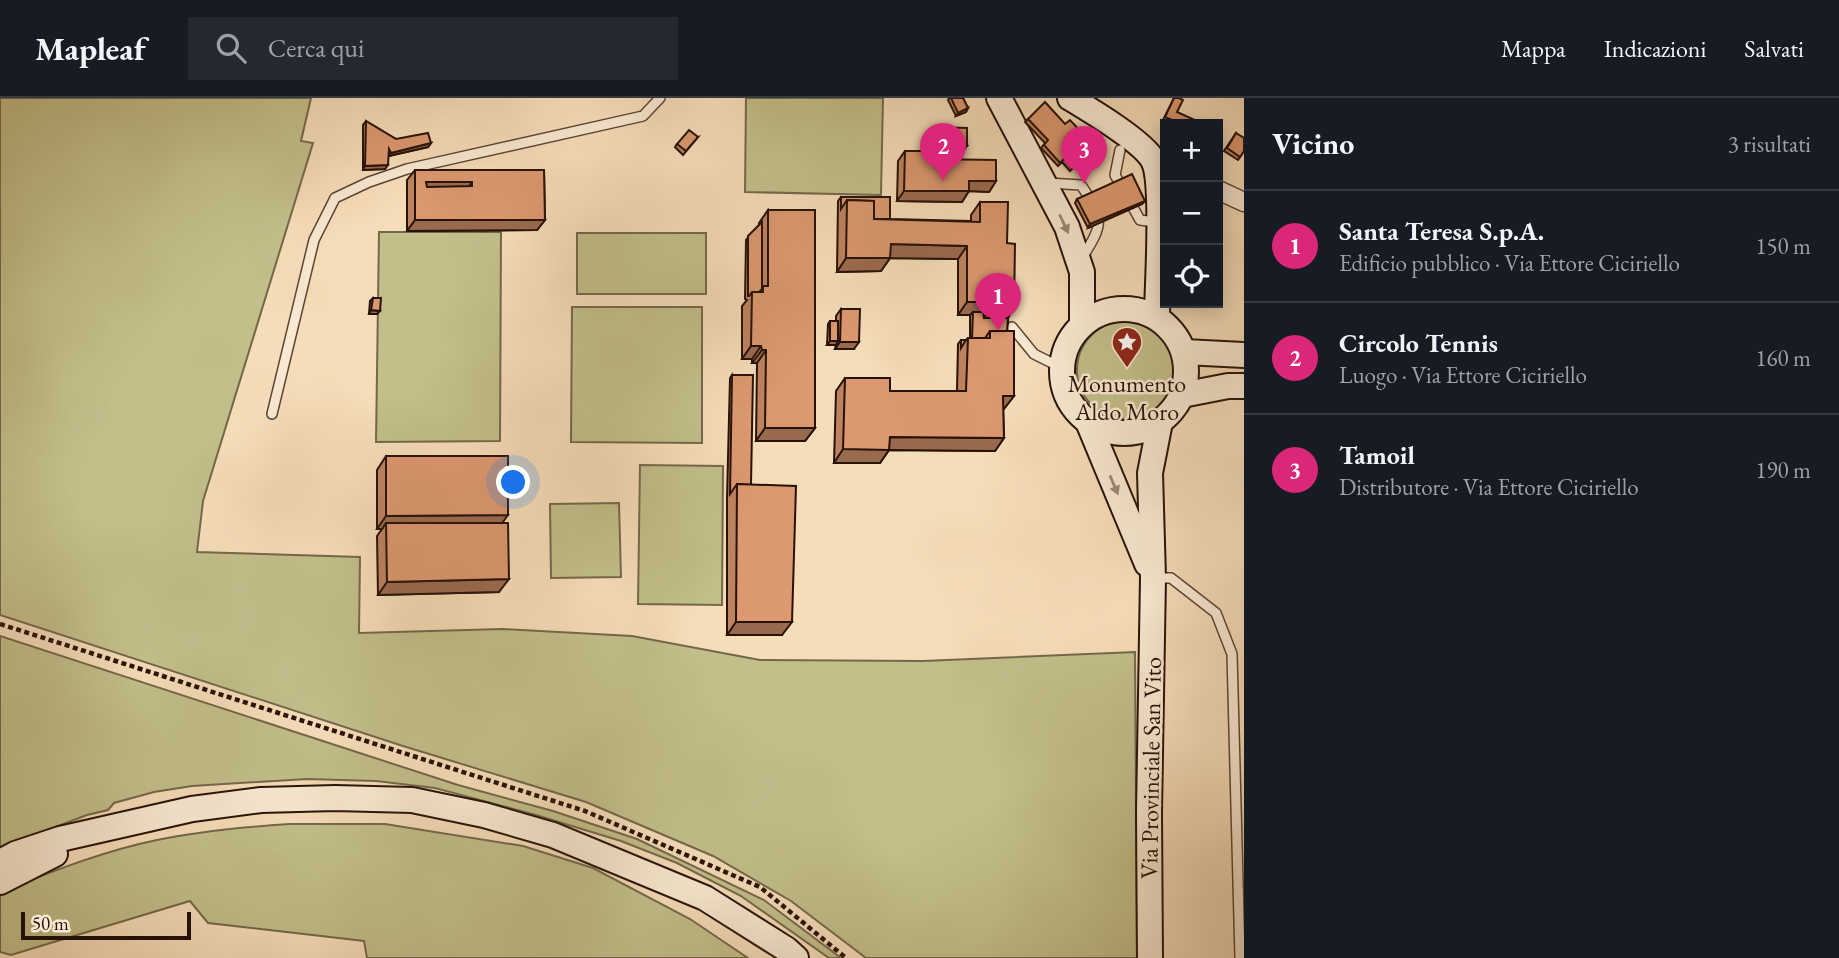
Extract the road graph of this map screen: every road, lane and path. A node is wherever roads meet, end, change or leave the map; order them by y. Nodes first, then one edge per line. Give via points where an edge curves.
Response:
1 (660, 98) edge
2 (999, 98) edge
3 (1070, 98) edge
4 (1120, 150) dead end
5 (1159, 162) edge
6 (1043, 183) junction
7 (1223, 192) edge
8 (1244, 202) edge
9 (1158, 222) junction
10 (1079, 264) junction
11 (1157, 317) junction
12 (1082, 324) junction
13 (1012, 327) edge
14 (1184, 352) junction
15 (1237, 354) edge
16 (1062, 368) junction
17 (1236, 386) edge
18 (1182, 395) junction
19 (272, 414) dead end
20 (1088, 422) junction
21 (1160, 422) junction
22 (1153, 578) junction
23 (0, 624) edge
24 (100, 831) junction
25 (0, 862) edge
26 (0, 882) edge
27 (796, 958) edge
28 (846, 958) edge
29 (1150, 958) edge
30 (1240, 958) edge

1 - 19 lane via 643,116 407,169 335,198 314,240
2 - 6 street
3 - 5 street
4 - 9 lane via 1115,175 1140,220
5 - 9 street
6 -> 10 street via 1067,227
6 - 10 lane via 1081,185 1097,209 1099,230
7 - 8 street
9 - 11 street
10 - 12 street
11 - 12 street via 1118,308
11 - 14 street
12 - 16 street via 1065,352
13 - 16 lane via 1034,354
14 - 15 street
14 - 18 street
16 - 20 street via 1068,398
17 - 18 street
18 - 21 street
20 - 21 street via 1124,433
20 -> 22 street, Via Provinciale San Vito
21 - 22 street, Via Provinciale San Vito via 1150,473
22 - 29 street, Via Provinciale San Vito
22 - 30 lane via 1171,578 1216,613 1231,654
23 - 28 path via 585,811 760,887
24 - 25 street via 60,839
24 - 26 street
24 - 27 street via 192,809 261,800 412,800 553,835 705,898

